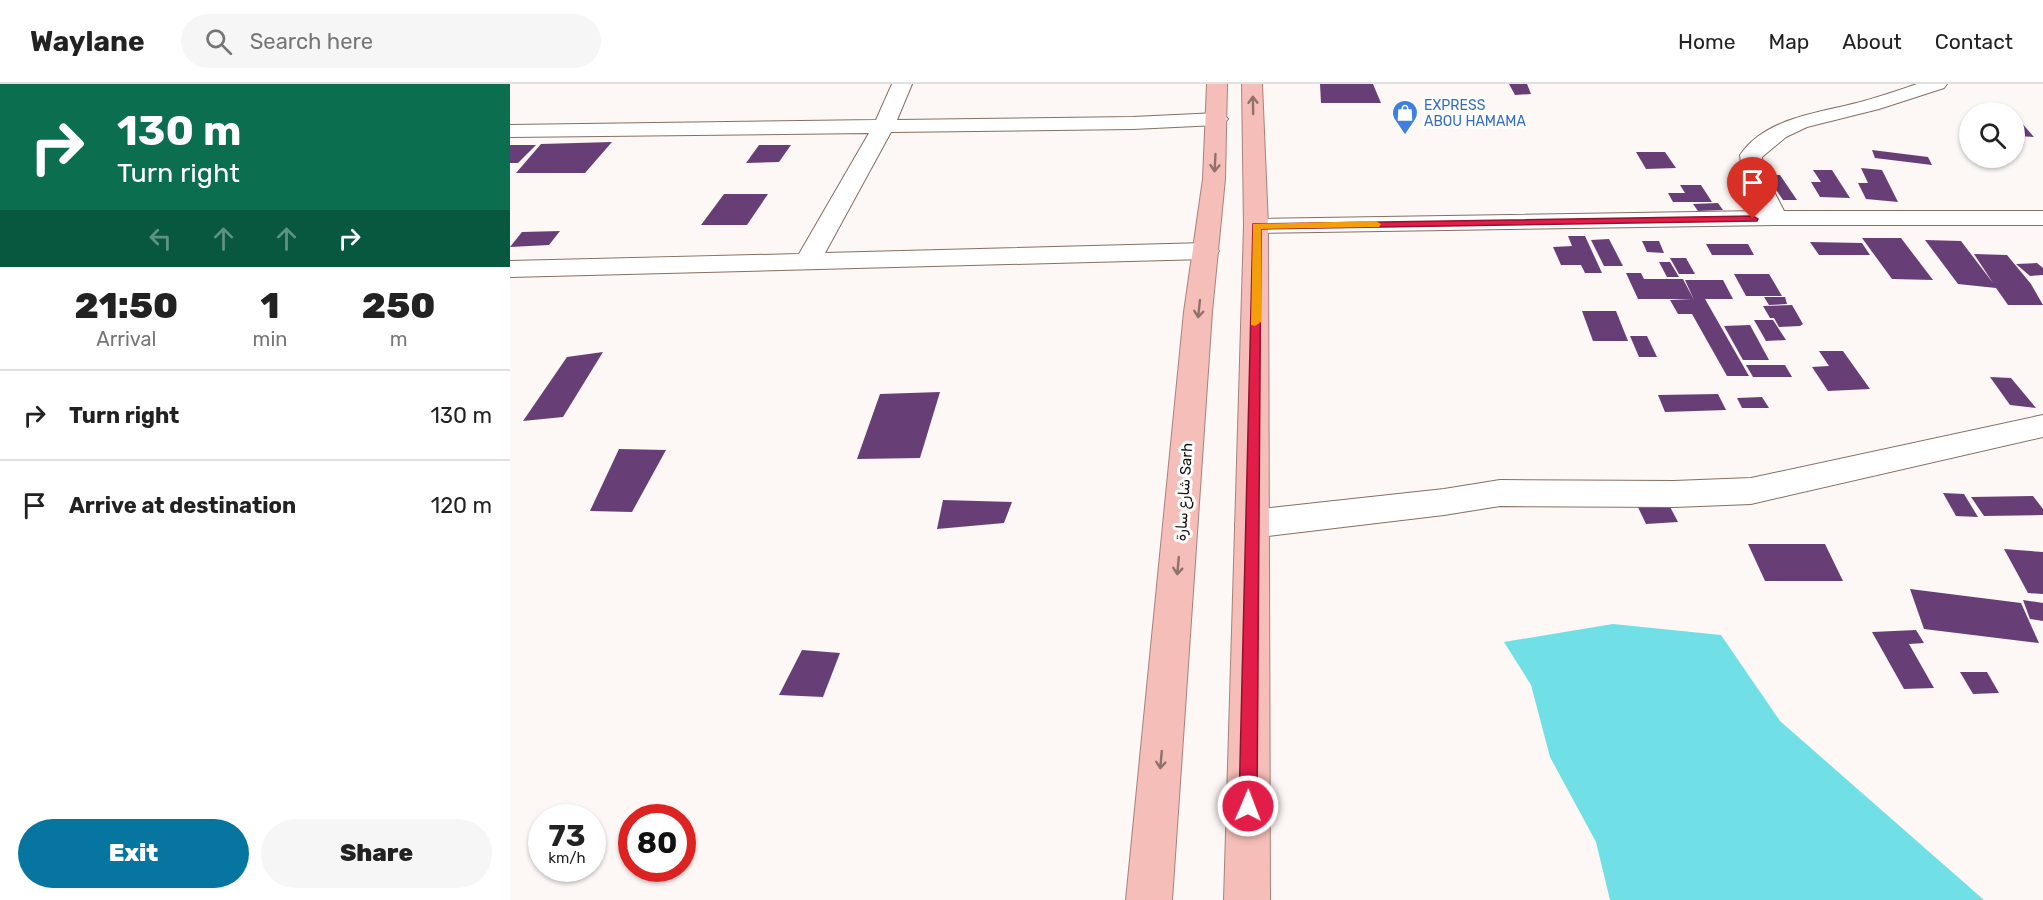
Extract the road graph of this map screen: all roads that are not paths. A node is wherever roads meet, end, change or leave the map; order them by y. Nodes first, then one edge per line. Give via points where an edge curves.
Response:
1 (902, 84) edge
2 (1217, 84) edge
3 (1252, 84) edge
4 (1937, 84) edge
5 (1217, 119) junction
6 (883, 127) junction
7 (510, 131) edge
8 (1775, 218) junction
9 (2043, 218) edge
10 (1256, 226) junction
11 (1206, 251) junction
12 (808, 261) junction
13 (510, 269) edge
14 (2043, 426) edge
15 (1252, 524) junction
16 (1149, 900) edge
17 (1247, 900) edge

1 - 6 street
2 - 5 highway, شارع سارة Sarh
10 -> 3 highway
4 - 8 street via 1778,132 1751,155 1753,172
5 - 6 street
5 -> 11 highway, شارع سارة Sarh
6 - 7 street
6 - 12 street
8 - 9 street
8 - 10 street
10 - 15 highway
11 - 12 street
11 -> 16 highway, شارع سارة Sarh
12 - 13 street
14 - 15 street via 1750,491 1500,493
15 - 17 highway

